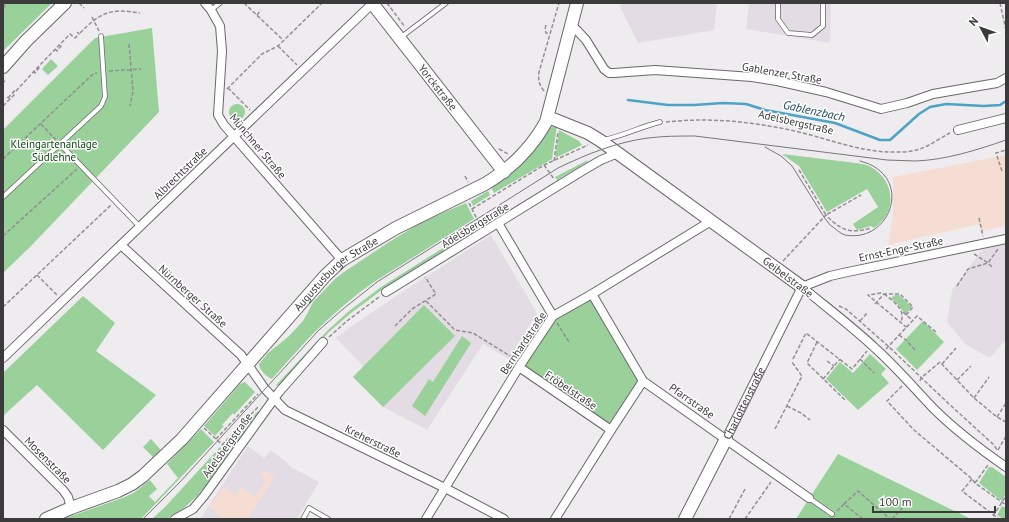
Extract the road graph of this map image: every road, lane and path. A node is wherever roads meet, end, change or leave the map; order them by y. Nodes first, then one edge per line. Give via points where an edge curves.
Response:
1 (7, 3) edge
2 (65, 3) edge
3 (79, 3) edge
4 (204, 3) edge
5 (220, 3) edge
6 (244, 3) edge
7 (322, 3) edge
8 (373, 3) edge
9 (386, 3) edge
10 (446, 3) edge
11 (559, 3) edge
12 (578, 3) edge
13 (778, 3) edge
14 (823, 3) edge
15 (1000, 3) edge
16 (3, 8) edge
17 (84, 8) dead end
18 (211, 10) junction
19 (261, 10) dead end
20 (140, 13) dead end
21 (256, 15) junction
22 (92, 17) dead end
23 (94, 20) junction
24 (87, 21) dead end
25 (90, 23) junction
26 (546, 25) dead end
27 (572, 25) junction
28 (1006, 30) edge
29 (68, 31) dead end
30 (70, 34) junction
31 (404, 35) junction
32 (101, 36) joint
33 (61, 38) dead end
34 (63, 40) junction
35 (283, 40) junction
36 (129, 44) dead end
37 (278, 46) junction
38 (50, 49) dead end
39 (52, 51) junction
40 (257, 55) dead end
41 (259, 57) junction
42 (39, 60) dead end
43 (41, 63) junction
44 (3, 67) edge
45 (130, 69) junction
46 (141, 69) dead end
47 (303, 70) junction
48 (28, 72) dead end
49 (104, 72) junction
50 (31, 74) junction
51 (237, 74) dead end
52 (240, 77) junction
53 (1006, 78) edge
54 (233, 83) dead end
55 (18, 84) dead end
56 (20, 86) junction
57 (228, 88) dead end
58 (3, 106) edge
59 (130, 106) dead end
60 (251, 111) dead end
61 (548, 117) junction
62 (1006, 118) edge
63 (561, 122) junction
64 (660, 122) joint
65 (41, 124) junction
66 (958, 130) joint
67 (234, 136) junction
68 (601, 140) junction
69 (60, 144) junction
70 (1006, 150) edge
71 (513, 153) dead end
72 (618, 153) junction
73 (491, 156) junction
74 (3, 159) edge
75 (554, 161) junction
76 (80, 165) junction
77 (544, 165) junction
78 (799, 170) dead end
79 (1002, 171) dead end
80 (504, 172) junction
81 (464, 176) dead end
82 (554, 179) dead end
83 (467, 181) dead end
84 (861, 195) dead end
85 (3, 197) edge
86 (115, 201) junction
87 (826, 215) junction
88 (979, 218) dead end
89 (711, 221) junction
90 (498, 223) junction
91 (140, 227) junction
92 (871, 228) dead end
93 (484, 231) junction
94 (3, 236) edge
95 (1006, 239) edge
96 (985, 243) junction
97 (121, 245) junction
98 (964, 247) junction
99 (342, 260) junction
100 (988, 263) junction
101 (776, 268) junction
102 (993, 268) dead end
103 (421, 271) junction
104 (36, 275) junction
105 (802, 286) junction
106 (957, 286) dead end
107 (386, 292) joint
108 (592, 294) junction
109 (884, 294) junction
110 (426, 300) junction
111 (62, 301) junction
112 (876, 303) junction
113 (837, 306) dead end
114 (3, 307) edge
115 (901, 311) junction
116 (867, 314) dead end
117 (906, 315) junction
118 (553, 316) junction
119 (912, 320) junction
120 (860, 321) junction
121 (901, 323) junction
122 (395, 326) dead end
123 (906, 327) junction
124 (560, 328) dead end
125 (937, 333) dead end
126 (899, 335) junction
127 (323, 342) joint
128 (569, 342) dead end
129 (818, 342) junction
130 (872, 345) junction
131 (888, 346) junction
132 (956, 348) dead end
133 (914, 350) dead end
134 (3, 358) edge
135 (840, 359) junction
136 (860, 359) junction
137 (827, 361) dead end
138 (248, 364) junction
139 (942, 364) junction
140 (520, 365) junction
141 (834, 366) junction
142 (971, 366) dead end
143 (874, 373) dead end
144 (989, 377) dead end
145 (921, 378) junction
146 (823, 379) junction
147 (907, 380) junction
148 (957, 380) junction
149 (643, 381) junction
150 (916, 391) junction
151 (258, 394) dead end
152 (974, 398) junction
153 (274, 399) junction
154 (845, 400) dead end
155 (1006, 403) edge
156 (259, 406) dead end
157 (787, 406) junction
158 (997, 417) junction
159 (810, 420) dead end
160 (197, 422) junction
161 (1006, 422) edge
162 (776, 429) dead end
163 (3, 430) edge
164 (611, 430) junction
165 (1006, 436) edge
166 (216, 439) junction
167 (726, 439) junction
168 (222, 445) junction
169 (996, 454) junction
170 (234, 455) junction
171 (1006, 467) edge
172 (776, 475) junction
173 (972, 479) junction
174 (975, 483) junction
175 (445, 488) junction
176 (745, 489) dead end
177 (1006, 496) edge
178 (809, 498) joint
179 (1002, 503) junction
180 (844, 504) junction
181 (1006, 505) edge
182 (904, 506) dead end
183 (71, 508) junction
184 (832, 514) joint
185 (993, 516) junction
186 (46, 519) edge
187 (175, 519) edge
188 (303, 519) edge
189 (328, 519) edge
190 (426, 519) edge
191 (504, 519) edge
192 (555, 519) edge
193 (685, 519) edge
194 (729, 519) edge
195 (744, 519) edge
196 (862, 519) edge
197 (891, 519) edge
198 (998, 519) edge

1 - 16 path
2 - 44 main road via 26,40
3 - 17 path
4 - 18 street, Münchner Straße
5 - 18 lane
6 - 21 path
7 - 35 path
8 - 31 main road, Yorckstraße
8 - 47 street, Albrechtstraße
9 - 31 path
10 - 31 lane
11 - 26 path via 550,34 546,33
12 - 27 main road, Augustusburger Straße
13 - 14 lane via 778,18 788,33 812,35 823,26
15 - 28 path
18 - 67 street, Münchner Straße via 220,26 222,38 218,116
19 - 21 path
20 - 23 path via 117,11
21 - 35 path
22 - 23 path
23 - 25 path
23 - 32 path
24 - 25 path
25 - 30 path via 79,34
27 - 53 street, Gablenzer Straße via 609,73 655,70 752,77 826,92 881,109 933,94 997,83
27 - 61 main road, Augustusburger Straße
29 - 30 path
30 - 34 path
31 - 73 main road, Yorckstraße
32 - 49 lane
33 - 34 path
34 - 39 path
35 - 37 path
36 - 45 path
37 - 41 path
37 - 47 path
38 - 39 path
39 - 43 path
40 - 41 path
41 - 52 path
42 - 43 path
43 - 50 path
45 - 46 path
45 - 49 path
45 - 59 path via 133,91
47 - 67 street, Albrechtstraße
48 - 50 path
49 - 65 path via 93,74
49 - 69 lane via 105,97 101,106
50 - 56 path
51 - 52 path
52 - 54 path
55 - 56 path
56 - 58 path
57 - 60 path
61 - 63 main road, Geibelstraße
61 - 80 main road, Augustusburger Straße via 529,148
62 - 66 street
63 - 68 main road, Geibelstraße
63 - 75 path
64 - 66 path, Adelsbergstraße via 709,119 761,124 855,148 888,152 924,148
64 - 68 lane via 618,137
65 - 69 path
65 - 74 path
67 - 91 street, Albrechtstraße
67 - 99 street, Münchner Straße
68 - 72 main road, Geibelstraße
68 - 75 path
69 - 76 lane
69 - 85 lane
70 - 79 path via 996,153
71 - 73 path via 507,154 500,149
72 - 89 main road, Geibelstraße
72 - 90 street, Adelsbergstraße via 582,171
73 - 80 main road, Yorckstraße
75 - 77 path
76 - 86 lane
76 - 94 path
77 - 82 path
77 - 93 path via 472,209
78 - 87 path
80 - 99 main road, Augustusburger Straße via 401,225
81 - 83 path
84 - 87 path
86 - 91 lane
86 - 104 path
87 - 92 path via 833,223 850,231
87 - 101 path
88 - 96 path
89 - 101 main road, Geibelstraße
89 - 108 street, Bernhardstraße
90 - 93 street, Adelsbergstraße
90 - 118 street
91 - 97 street, Albrechtstraße
93 - 103 street, Adelsbergstraße
95 - 96 street, Ernst-Enge-Straße
95 - 100 path
96 - 98 street, Ernst-Enge-Straße
97 - 111 street, Albrechtstraße
97 - 138 street, Nürnberger Straße
98 - 100 path
98 - 105 street, Ernst-Enge-Straße via 836,274
99 - 138 main road, Augustusburger Straße
100 - 102 path
100 - 106 path via 968,269
101 - 105 main road, Geibelstraße
103 - 107 street, Adelsbergstraße
103 - 110 path via 436,294
104 - 111 path
104 - 114 path
105 - 130 street, Geibelstraße
105 - 167 street, Charlottenstraße
107 - 127 path
108 - 118 street, Bernhardstraße
108 - 149 street, Pfarrstraße
109 - 112 path
109 - 112 path via 868,295
109 - 115 path via 900,307
109 - 117 path via 900,294 913,307
110 - 122 path via 412,309
110 - 140 path via 454,330 473,333
111 - 134 street, Albrechtstraße
112 - 121 path
113 - 120 path via 846,309
115 - 117 path
115 - 121 path
116 - 120 path
117 - 119 path
118 - 140 street, Bernhardstraße
119 - 123 path
119 - 125 path via 917,316
120 - 131 path
121 - 123 path
123 - 126 path
124 - 128 path
126 - 131 path
126 - 133 path
127 - 153 street, Adelsbergstraße
129 - 135 path
129 - 146 path via 807,363
129 - 157 path via 805,332 792,361 802,376
130 - 136 path
130 - 147 street, Geibelstraße
131 - 145 path
132 - 139 path
135 - 136 path via 852,369
135 - 141 path
136 - 143 path
137 - 141 path
138 - 153 street, Kreherstraße
138 - 160 main road, Augustusburger Straße
139 - 145 path via 940,362
139 - 148 path
140 - 164 street, Fröbelstraße
140 - 175 street, Bernhardstraße
141 - 146 path
142 - 148 path
144 - 152 path
145 - 150 path
145 - 169 path via 994,445
146 - 154 path
147 - 150 street, Geibelstraße
147 - 173 path via 887,400 914,430
148 - 152 path
149 - 164 street
149 - 167 street, Pfarrstraße
150 - 169 street, Geibelstraße via 953,426
151 - 166 path
152 - 158 path
153 - 170 street, Adelsbergstraße
153 - 175 street, Kreherstraße via 285,410
155 - 158 path
156 - 168 path
157 - 159 path
157 - 162 path
158 - 161 path
160 - 166 path
160 - 183 main road, Augustusburger Straße via 132,484
163 - 183 street, Mosenstraße via 63,490
164 - 192 street
165 - 169 path
166 - 168 path
167 - 172 street, Pfarrstraße
167 - 193 main road, Charlottenstraße
168 - 170 path
169 - 171 street, Geibelstraße
169 - 174 path
170 - 187 street, Adelsbergstraße via 193,509
172 - 178 street, Pfarrstraße
172 - 195 path
173 - 174 path
173 - 185 path via 962,491
174 - 179 path
175 - 190 street, Bernhardstraße
175 - 191 street, Kreherstraße
176 - 194 path
177 - 179 path
178 - 184 lane
179 - 181 path
179 - 185 path
180 - 184 path
180 - 196 path
180 - 197 path via 858,491
182 - 197 path
183 - 186 main road, Augustusburger Straße
185 - 198 path
188 - 189 lane via 309,508

